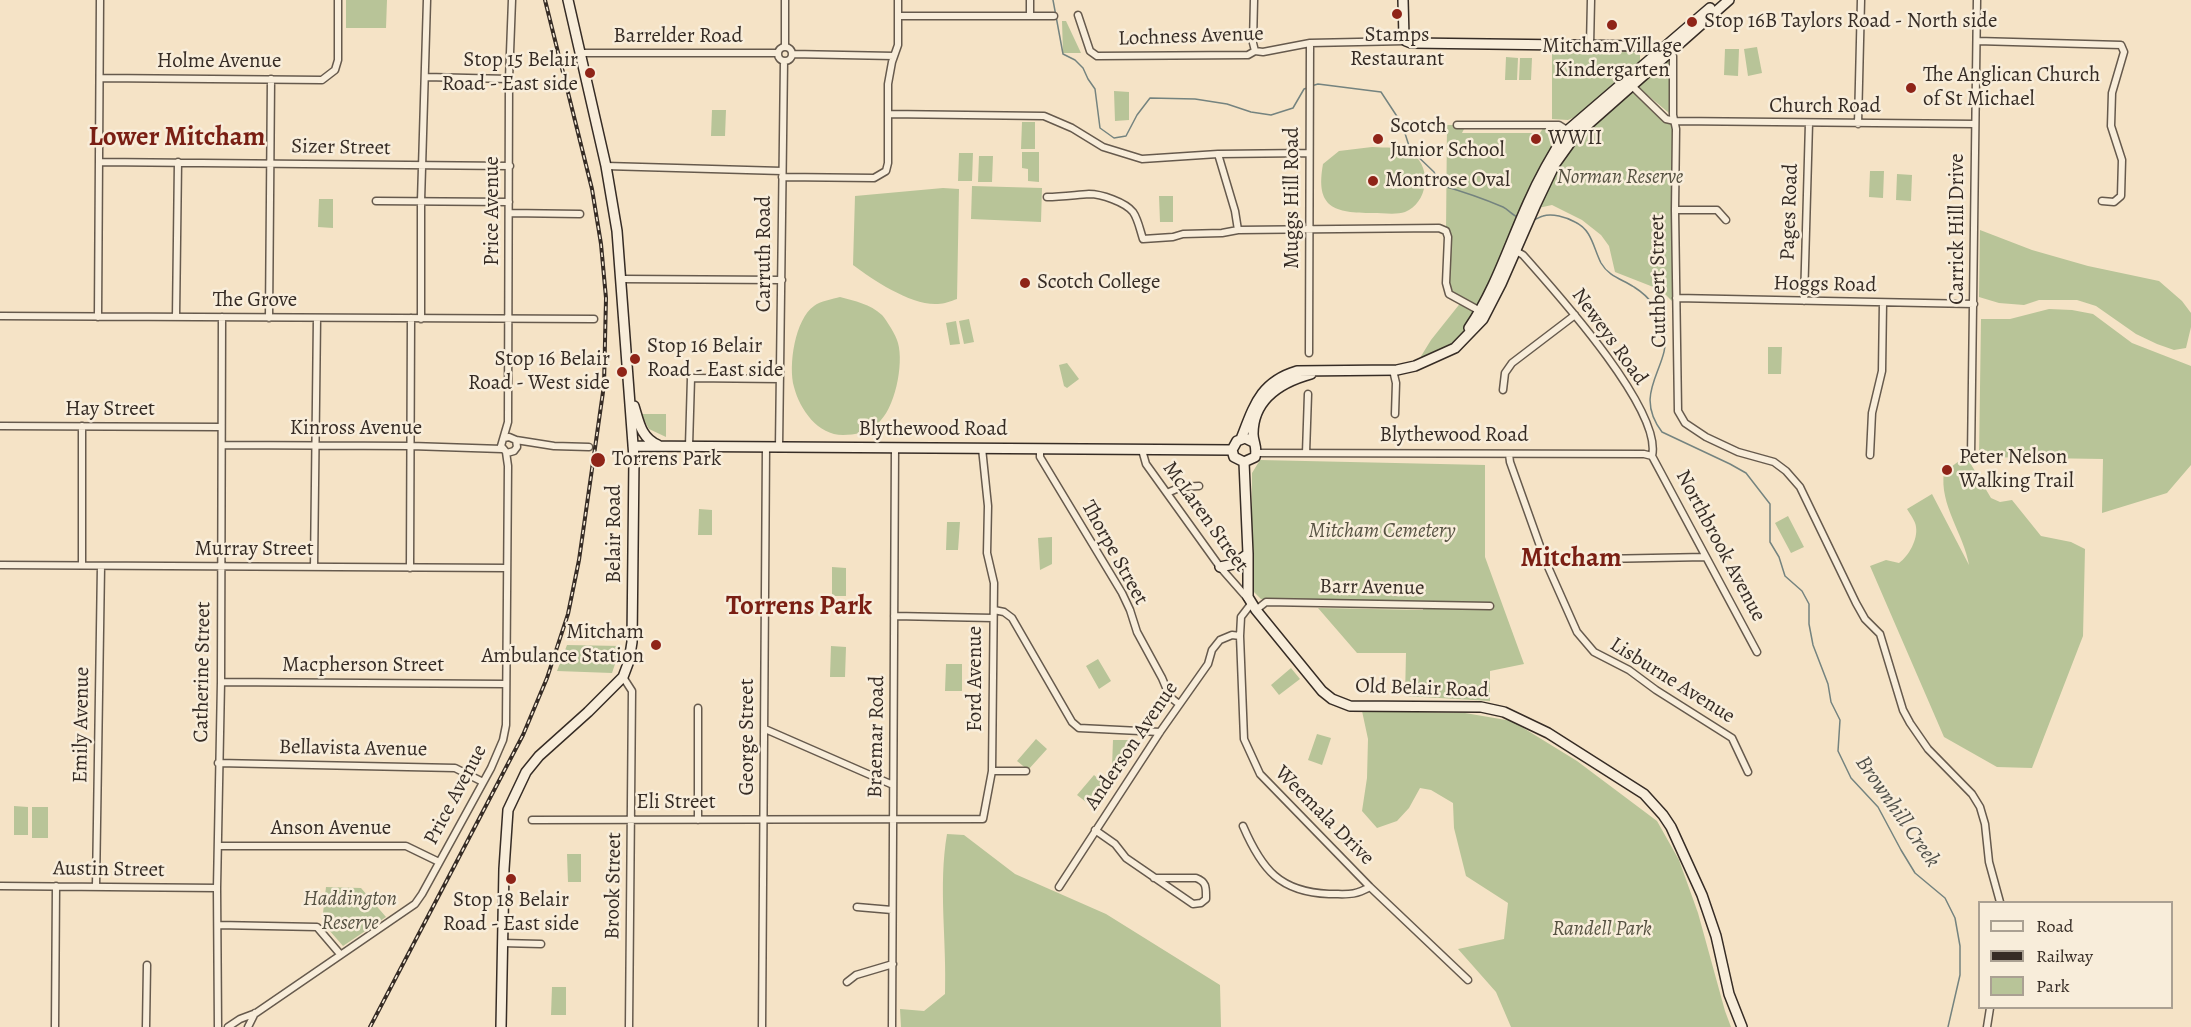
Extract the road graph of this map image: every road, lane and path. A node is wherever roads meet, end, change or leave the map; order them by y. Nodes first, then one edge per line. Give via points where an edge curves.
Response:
1 (100, 0) edge
2 (338, 0) edge
3 (427, 0) edge
4 (512, 0) edge
5 (568, 0) edge
6 (785, 0) edge
7 (898, 0) edge
8 (1030, 0) edge
9 (1254, 0) edge
10 (1403, 0) edge
11 (1591, 0) edge
12 (1720, 0) edge
13 (1728, 0) edge
14 (1860, 0) edge
15 (1977, 0) edge
16 (1078, 15) dead end
17 (898, 16) junction
18 (1030, 16) junction
19 (1054, 16) dead end
20 (1405, 39) junction
21 (1977, 41) junction
22 (1310, 43) junction
23 (1590, 46) junction
24 (1633, 46) junction
25 (785, 47) junction
26 (1255, 51) junction
27 (579, 53) junction
28 (777, 54) junction
29 (792, 54) junction
30 (894, 56) junction
31 (1659, 56) junction
32 (1673, 56) dead end
33 (784, 61) junction
34 (1651, 63) junction
35 (426, 77) junction
36 (100, 78) junction
37 (271, 79) junction
38 (509, 79) junction
39 (1628, 83) junction
40 (888, 114) junction
41 (1675, 121) junction
42 (1809, 123) junction
43 (1858, 124) junction
44 (1975, 124) junction
45 (1457, 125) dead end
46 (1572, 133) junction
47 (1308, 153) junction
48 (1218, 154) junction
49 (99, 162) junction
50 (178, 162) junction
51 (271, 163) junction
52 (423, 165) junction
53 (510, 166) junction
54 (606, 166) junction
55 (782, 174) junction
56 (1047, 197) dead end
57 (376, 201) dead end
58 (421, 201) junction
59 (2102, 201) dead end
60 (509, 202) junction
61 (1675, 210) junction
62 (509, 213) junction
63 (580, 214) dead end
64 (1726, 220) dead end
65 (1310, 228) junction
66 (1238, 230) junction
67 (1512, 249) junction
68 (622, 279) junction
69 (782, 280) junction
70 (1676, 298) junction
71 (1804, 302) junction
72 (1883, 303) junction
73 (1974, 304) junction
74 (1483, 313) junction
75 (1575, 315) junction
76 (0, 316) edge
77 (98, 317) junction
78 (176, 317) junction
79 (222, 317) junction
80 (269, 318) junction
81 (317, 318) junction
82 (411, 318) junction
83 (421, 318) junction
84 (510, 319) junction
85 (594, 319) dead end
86 (1309, 353) dead end
87 (1393, 370) junction
88 (1320, 371) junction
89 (780, 379) junction
90 (1504, 379) junction
91 (1494, 380) dead end
92 (1503, 390) dead end
93 (1308, 394) dead end
94 (630, 395) junction
95 (1395, 414) dead end
96 (508, 422) junction
97 (0, 426) edge
98 (82, 426) junction
99 (221, 428) junction
100 (514, 439) junction
101 (1241, 439) junction
102 (1253, 442) junction
103 (529, 444) junction
104 (222, 446) junction
105 (316, 446) junction
106 (411, 446) junction
107 (633, 446) junction
108 (664, 446) junction
109 (689, 446) junction
110 (507, 447) junction
111 (589, 447) dead end
112 (766, 447) junction
113 (779, 447) junction
114 (895, 448) junction
115 (982, 448) junction
116 (1040, 448) junction
117 (1142, 450) junction
118 (1232, 450) junction
119 (1256, 453) junction
120 (1306, 453) junction
121 (1509, 454) junction
122 (1870, 455) dead end
123 (1652, 456) junction
124 (1971, 458) dead end
125 (1244, 462) junction
126 (1198, 486) dead end
127 (1167, 493) junction
128 (1248, 554) junction
129 (1706, 557) junction
130 (1545, 560) junction
131 (0, 565) edge
132 (82, 565) junction
133 (101, 566) junction
134 (221, 566) junction
135 (314, 567) junction
136 (1221, 567) junction
137 (410, 568) junction
138 (507, 568) junction
139 (1252, 605) junction
140 (1490, 606) dead end
141 (994, 610) junction
142 (894, 616) junction
143 (993, 618) junction
144 (1240, 636) junction
145 (1757, 652) dead end
146 (623, 677) junction
147 (221, 682) junction
148 (506, 684) junction
149 (1179, 704) junction
150 (698, 708) dead end
151 (765, 729) junction
152 (1160, 732) junction
153 (218, 763) junction
154 (992, 771) junction
155 (1026, 771) dead end
156 (1748, 772) dead end
157 (483, 782) junction
158 (893, 785) junction
159 (892, 819) junction
160 (532, 820) dead end
161 (632, 820) junction
162 (698, 820) junction
163 (764, 820) junction
164 (1243, 826) dead end
165 (1095, 830) junction
166 (219, 846) junction
167 (439, 862) junction
168 (1154, 878) junction
169 (0, 886) edge
170 (56, 886) junction
171 (96, 886) junction
172 (1059, 887) dead end
173 (1370, 887) junction
174 (217, 888) junction
175 (1999, 901) edge
176 (858, 907) dead end
177 (892, 910) junction
178 (218, 925) junction
179 (502, 943) junction
180 (542, 944) dead end
181 (340, 954) junction
182 (892, 964) junction
183 (147, 965) dead end
184 (1468, 980) dead end
185 (848, 982) dead end
186 (1990, 1009) edge
187 (256, 1013) junction
188 (55, 1027) edge
189 (146, 1027) edge
190 (218, 1027) edge
191 (228, 1027) edge
192 (248, 1027) edge
193 (501, 1027) edge
194 (628, 1027) edge
195 (762, 1027) edge
196 (892, 1027) edge
197 (1742, 1027) edge
198 (1987, 1027) edge

1 - 36 street
2 - 37 street, Holme Avenue via 335,70 322,80
3 - 35 street
4 - 38 street, Price Avenue
5 - 27 main road, Belair Road
6 - 25 street
7 - 17 street
8 - 18 street
9 - 26 street
10 - 20 main road
11 - 23 street
12 - 31 main road
13 - 31 main road
14 - 43 street
15 - 21 street, Carrick Hill Drive
16 - 26 street, Lochness Avenue via 1094,56 1248,55
17 - 18 street
17 - 30 street
18 - 19 street
20 - 22 street, Lochness Avenue
20 - 23 main road via 1422,44
21 - 44 street, Carrick Hill Drive
21 - 59 street via 2121,45 2124,52 2112,93 2111,126 2122,160 2121,196 2114,202
22 - 26 street, Lochness Avenue
22 - 47 street, Muggs Hill Road
23 - 24 main road
24 - 31 main road via 1650,48
24 - 34 main road
25 - 28 street
25 - 29 street
27 - 28 street, Barrelder Road
27 - 54 main road, Belair Road
28 - 33 street
29 - 30 street
29 - 33 street
30 - 40 street via 888,84
31 - 34 main road
32 - 41 street, Cuthbert Street
33 - 55 street, Carruth Road
34 - 39 main road
35 - 38 street
35 - 52 street
36 - 37 street, Holme Avenue
36 - 49 street
37 - 51 street
38 - 53 street, Price Avenue
39 - 41 street via 1666,119
39 - 46 main road
40 - 48 street via 1044,116 1103,147 1142,159
40 - 55 street via 888,163 882,174 874,178
41 - 42 street, Church Road
41 - 61 street, Cuthbert Street
42 - 43 street, Church Road
42 - 71 street, Pages Road
43 - 44 street, Church Road
44 - 73 street, Carrick Hill Drive
45 - 46 street via 1559,125
46 - 67 main road via 1554,153
47 - 48 street
47 - 65 street, Muggs Hill Road
48 - 66 street
49 - 50 street, Sizer Street
49 - 77 street
50 - 51 street, Sizer Street
50 - 78 street
51 - 52 street, Sizer Street
51 - 80 street
52 - 53 street, Sizer Street
52 - 58 street
53 - 60 street, Price Avenue
54 - 55 street
54 - 68 main road, Belair Road
55 - 69 street, Carruth Road
56 - 66 street via 1095,194 1128,207 1143,239
57 - 58 street
58 - 60 street
58 - 83 street
60 - 62 street, Price Avenue
61 - 64 street via 1717,210
61 - 70 street, Cuthbert Street
62 - 63 street
62 - 84 street, Price Avenue
65 - 66 street
65 - 74 street via 1444,229 1448,237 1449,294
65 - 86 street, Muggs Hill Road
67 - 74 main road
67 - 75 street, Neweys Road via 1523,255
68 - 69 street
68 - 94 main road, Belair Road
69 - 89 street, Carruth Road
70 - 71 street, Hoggs Road
70 - 175 street, Cuthbert Street via 1676,404 1681,418 1738,452 1774,462 1800,487 1856,603 1880,634 1910,723 1928,750 1972,794 1983,813 1989,862
71 - 72 street, Hoggs Road
72 - 73 street, Hoggs Road
72 - 122 street via 1882,371 1872,413
73 - 124 street, Carrick Hill Drive
74 - 87 main road via 1441,355
75 - 90 street via 1512,363
75 - 123 street, Neweys Road via 1633,395 1650,429
76 - 77 street, The Grove
77 - 78 street, The Grove
78 - 79 street, The Grove
79 - 80 street, The Grove
79 - 99 street, Catherine Street
80 - 81 street, The Grove
81 - 82 street, The Grove
81 - 105 street
82 - 83 street, The Grove
82 - 106 street
83 - 84 street, The Grove
84 - 85 street, The Grove
84 - 96 street, Price Avenue
87 - 88 main road
87 - 95 street
88 - 101 main road via 1285,375 1262,391
88 - 102 main road via 1282,384 1271,392 1254,422
89 - 109 street via 691,378
89 - 113 street, Carruth Road
90 - 91 street
90 - 92 street
93 - 120 street
94 - 107 main road, Belair Road
94 - 108 main road via 643,435
96 - 100 street, Price Avenue
96 - 110 street, Price Avenue
97 - 98 street, Hay Street
98 - 99 street, Hay Street
98 - 132 street
99 - 104 street, Catherine Street
100 - 103 street, Kinross Avenue
100 - 110 street
100 - 110 street, Price Avenue
101 - 102 main road
101 - 118 main road
102 - 119 main road
103 - 110 street, Kinross Avenue
103 - 111 street, Kinross Avenue
104 - 105 street, Kinross Avenue
104 - 134 street, Catherine Street
105 - 106 street, Kinross Avenue
105 - 135 street
106 - 110 street, Kinross Avenue
106 - 137 street
107 - 108 main road, Blythewood Road
107 - 146 main road, Belair Road via 632,642
108 - 109 main road, Blythewood Road
109 - 112 main road, Blythewood Road
110 - 138 street, Price Avenue
112 - 113 main road, Blythewood Road
112 - 151 street, George Street
113 - 114 main road, Blythewood Road
114 - 115 main road, Blythewood Road
114 - 142 street, Braemar Road
115 - 116 main road, Blythewood Road
115 - 141 street, Ford Avenue
116 - 117 main road, Blythewood Road
116 - 149 street, Thorpe Street via 1040,458 1128,603 1135,628 1170,696
117 - 118 main road, Blythewood Road
117 - 127 street, McLaren Street via 1146,464
118 - 125 main road via 1237,460
119 - 120 street, Blythewood Road
119 - 125 main road via 1252,460
120 - 121 street, Blythewood Road
121 - 123 street, Blythewood Road
121 - 130 street, Lisburne Avenue
123 - 129 street, Northbrook Avenue
125 - 128 main road
126 - 127 street
127 - 136 street, McLaren Street
128 - 136 main road
128 - 139 main road
129 - 130 street
129 - 145 street, Northbrook Avenue
130 - 156 street, Lisburne Avenue via 1577,632 1594,652 1629,670 1732,738
131 - 132 street, Murray Street
132 - 133 street, Murray Street
133 - 134 street, Murray Street
133 - 171 street, Emily Avenue
134 - 135 street, Murray Street
134 - 147 street, Catherine Street
135 - 137 street, Murray Street
136 - 139 street, McLaren Street
137 - 138 street, Murray Street
138 - 148 street, Price Avenue
139 - 140 street, Barr Avenue via 1266,602
139 - 144 street, Weemala Drive via 1241,617
139 - 197 main road, Old Belair Road via 1315,684 1332,699 1356,706 1480,707 1504,712 1548,733 1644,794 1663,814 1702,895
141 - 143 street, Ford Avenue
141 - 152 street via 1012,618 1079,728
142 - 143 street
142 - 158 street, Braemar Road
143 - 154 street, Ford Avenue
144 - 149 street, Anderson Avenue via 1220,640
144 - 173 street, Weemala Drive via 1244,739 1260,774
146 - 161 street, Brook Street via 632,691
146 - 179 main road, Belair Road via 539,756 515,792 506,822
147 - 148 street, Macpherson Street
147 - 153 street, Catherine Street
148 - 157 street, Price Avenue via 503,740
149 - 152 street, Anderson Avenue
150 - 162 street
151 - 158 street
151 - 163 street, George Street
152 - 165 street, Anderson Avenue
153 - 157 street, Bellavista Avenue via 455,768
153 - 166 street, Catherine Street
154 - 155 street
154 - 159 street, Ford Avenue via 983,819
157 - 167 street, Price Avenue
158 - 159 street, Braemar Road
159 - 163 street, Eli Street
159 - 177 street, Braemar Road
160 - 161 street, Eli Street
161 - 162 street, Eli Street
161 - 194 street, Brook Street
162 - 163 street, Eli Street
163 - 195 street, George Street
164 - 173 street via 1249,842 1271,873 1288,887 1311,893 1354,895
165 - 168 street
165 - 172 street, Anderson Avenue
166 - 167 street, Anson Avenue via 406,846
166 - 174 street, Catherine Street
167 - 181 street, Price Avenue via 415,904
168 - 168 street via 1202,880 1207,886 1206,899 1193,904
169 - 170 street, Austin Street
170 - 171 street, Austin Street
170 - 188 street
171 - 174 street, Austin Street
173 - 184 street, Weemala Drive
174 - 178 street, Catherine Street
176 - 177 street
177 - 182 street, Braemar Road
178 - 181 street via 317,927
178 - 190 street, Catherine Street
179 - 180 street
179 - 193 main road, Belair Road
181 - 187 street, Price Avenue
182 - 185 street via 856,975
182 - 196 street, Braemar Road
183 - 189 street
186 - 198 street
187 - 191 street, Price Avenue
187 - 192 street, Price Avenue

